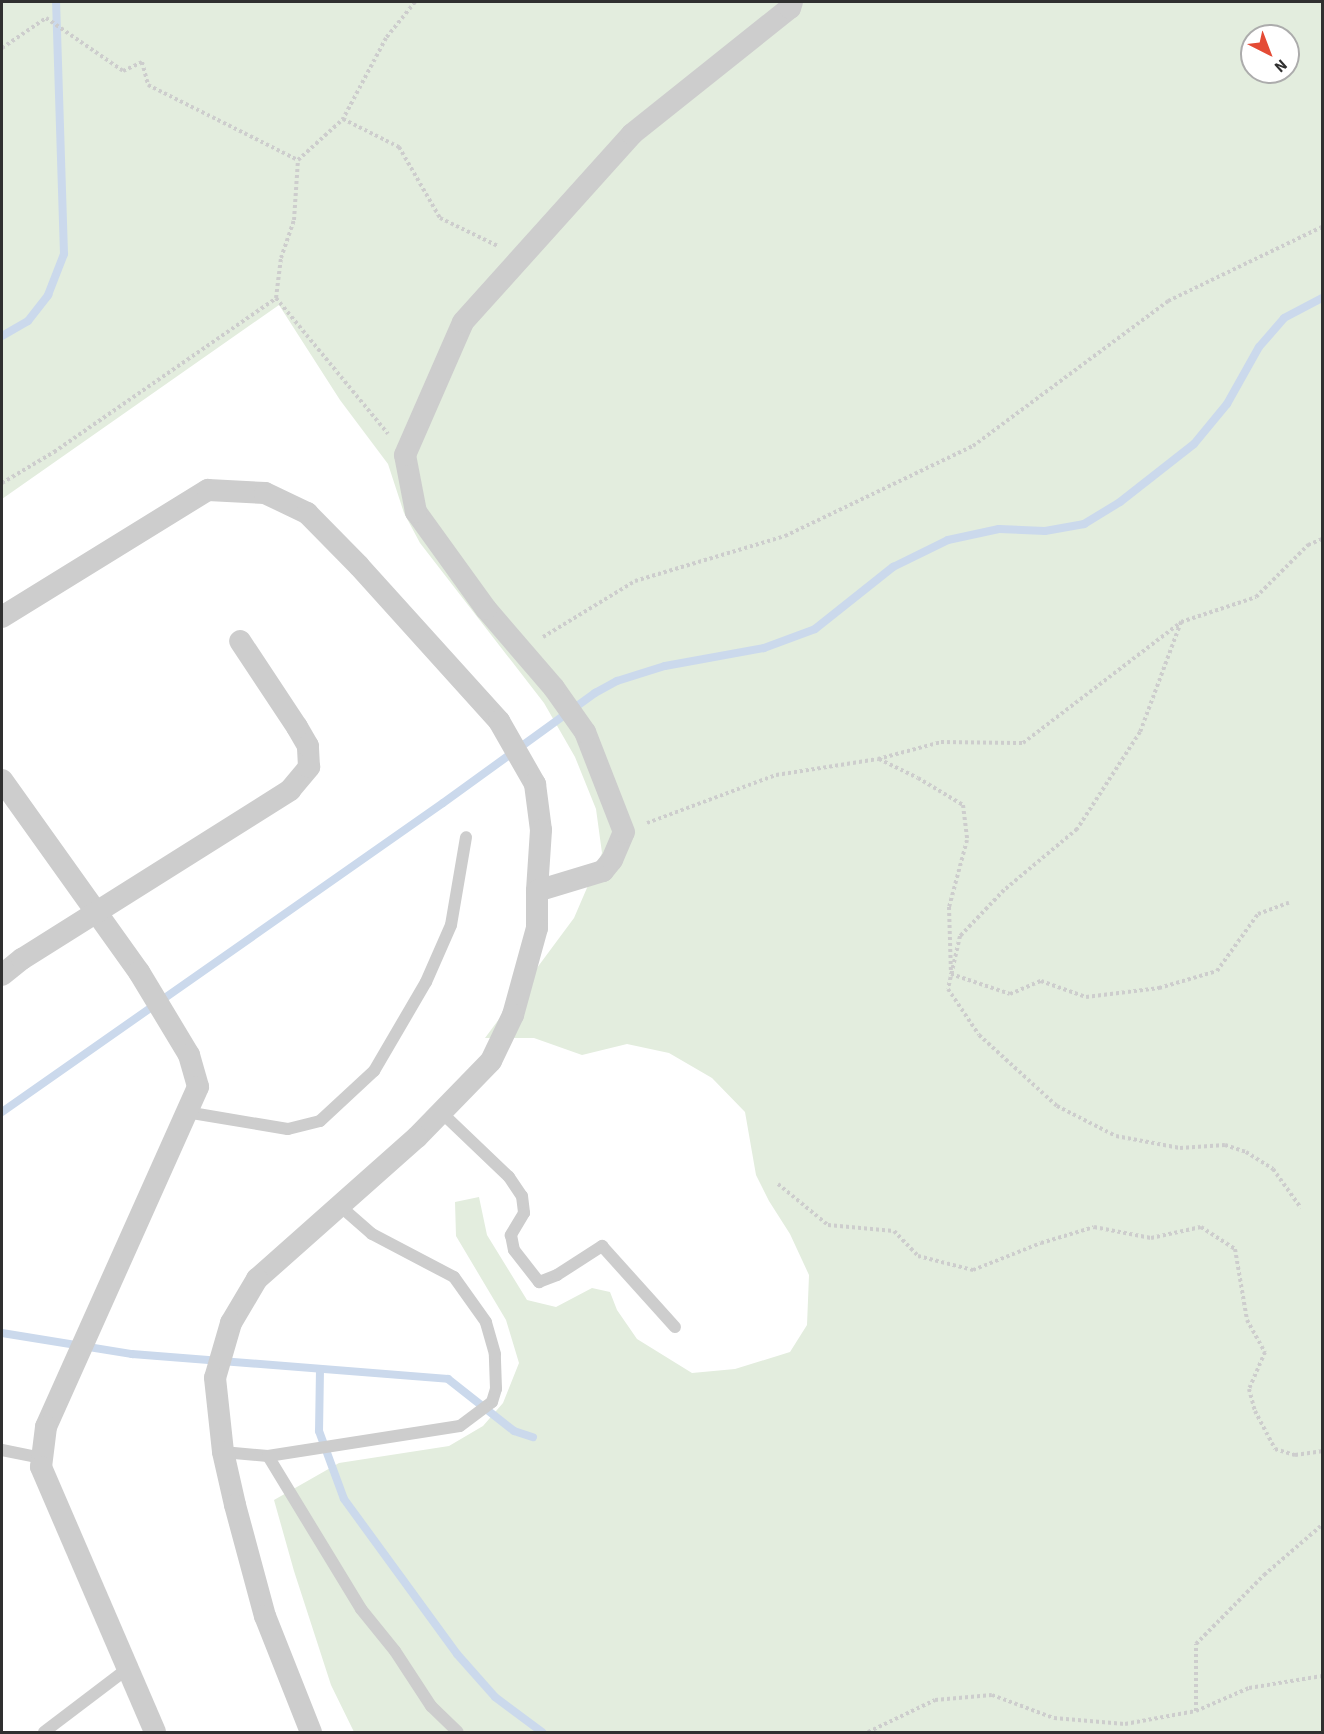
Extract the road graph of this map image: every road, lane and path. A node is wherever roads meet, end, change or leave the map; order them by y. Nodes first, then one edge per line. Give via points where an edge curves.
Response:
1 (415, 2) edge
2 (792, 2) edge
3 (2, 48) edge
4 (343, 119) junction
5 (298, 160) junction
6 (1323, 227) edge
7 (522, 258) junction
8 (276, 298) junction
9 (405, 455) junction
10 (2, 483) edge
11 (1323, 539) edge
12 (2, 617) edge
13 (1181, 622) junction
14 (240, 641) dead end
15 (522, 650) junction
16 (878, 759) junction
17 (2, 780) edge
18 (624, 832) junction
19 (466, 837) dead end
20 (537, 891) junction
21 (1289, 903) dead end
22 (96, 912) junction
23 (951, 974) junction
24 (2, 975) edge
25 (186, 1112) junction
26 (442, 1113) junction
27 (778, 1184) dead end
28 (341, 1207) junction
29 (1301, 1208) dead end
30 (675, 1327) dead end
31 (2, 1450) edge
32 (1323, 1451) edge
33 (223, 1452) junction
34 (268, 1456) junction
35 (42, 1458) junction
36 (1323, 1525) edge
37 (127, 1669) junction
38 (1323, 1676) edge
39 (1196, 1711) junction
40 (44, 1732) edge
41 (155, 1732) edge
42 (311, 1732) edge
43 (458, 1732) edge
44 (867, 1732) edge

1 - 4 path via 386,38
2 - 7 street via 790,8 632,134
3 - 5 path via 46,18 123,71 142,62 148,85
4 - 5 path
4 - 7 path via 399,147 440,218
5 - 8 path via 294,220 281,258
6 - 15 path via 1168,301 973,446 785,536 635,581
7 - 9 street via 463,322
8 - 9 path
8 - 10 path via 54,452
9 - 15 street via 416,512 486,609
11 - 13 path via 1308,545 1256,597
12 - 20 street via 208,489 265,493 307,513 502,727 535,784 541,830
13 - 16 path via 1023,743 941,742
13 - 23 path via 1134,742 1077,829 1004,890 960,936
14 - 22 street via 308,746 309,767 290,790
15 - 18 street via 585,732
16 - 18 path via 776,775
16 - 23 path via 963,805 967,840 950,908
17 - 22 street
18 - 20 street via 603,872
19 - 25 lane via 451,925 426,982 374,1071 320,1121 288,1129
20 - 26 street via 537,928 513,1015 491,1060
21 - 23 path via 1258,914 1216,971 1159,988 1086,997 1041,981 1010,994
22 - 24 street
22 - 25 street via 139,972 189,1054 198,1087
23 - 29 path via 948,989 979,1035 1058,1106 1116,1136 1180,1148 1225,1145 1246,1152 1273,1169
25 - 35 street via 46,1427
26 - 28 street
26 - 30 lane via 509,1177 522,1196 524,1213 511,1235 514,1250 539,1282 602,1246
27 - 32 path via 828,1225 894,1231 918,1256 973,1270 1094,1227 1151,1238 1201,1227 1235,1249 1247,1320 1265,1352 1249,1389 1255,1411 1275,1449 1295,1455
28 - 33 street via 257,1279 231,1323 216,1374
28 - 34 lane via 372,1234 454,1277 486,1322 495,1354 496,1389 492,1402 460,1426
31 - 35 lane
33 - 34 lane
33 - 42 street via 265,1616
34 - 43 lane via 361,1609 431,1706
35 - 37 street via 41,1467
36 - 39 path via 1264,1575 1196,1644
37 - 40 lane
37 - 41 street
38 - 39 path via 1249,1688
39 - 44 path via 1113,1724 1054,1718 992,1695 935,1700

